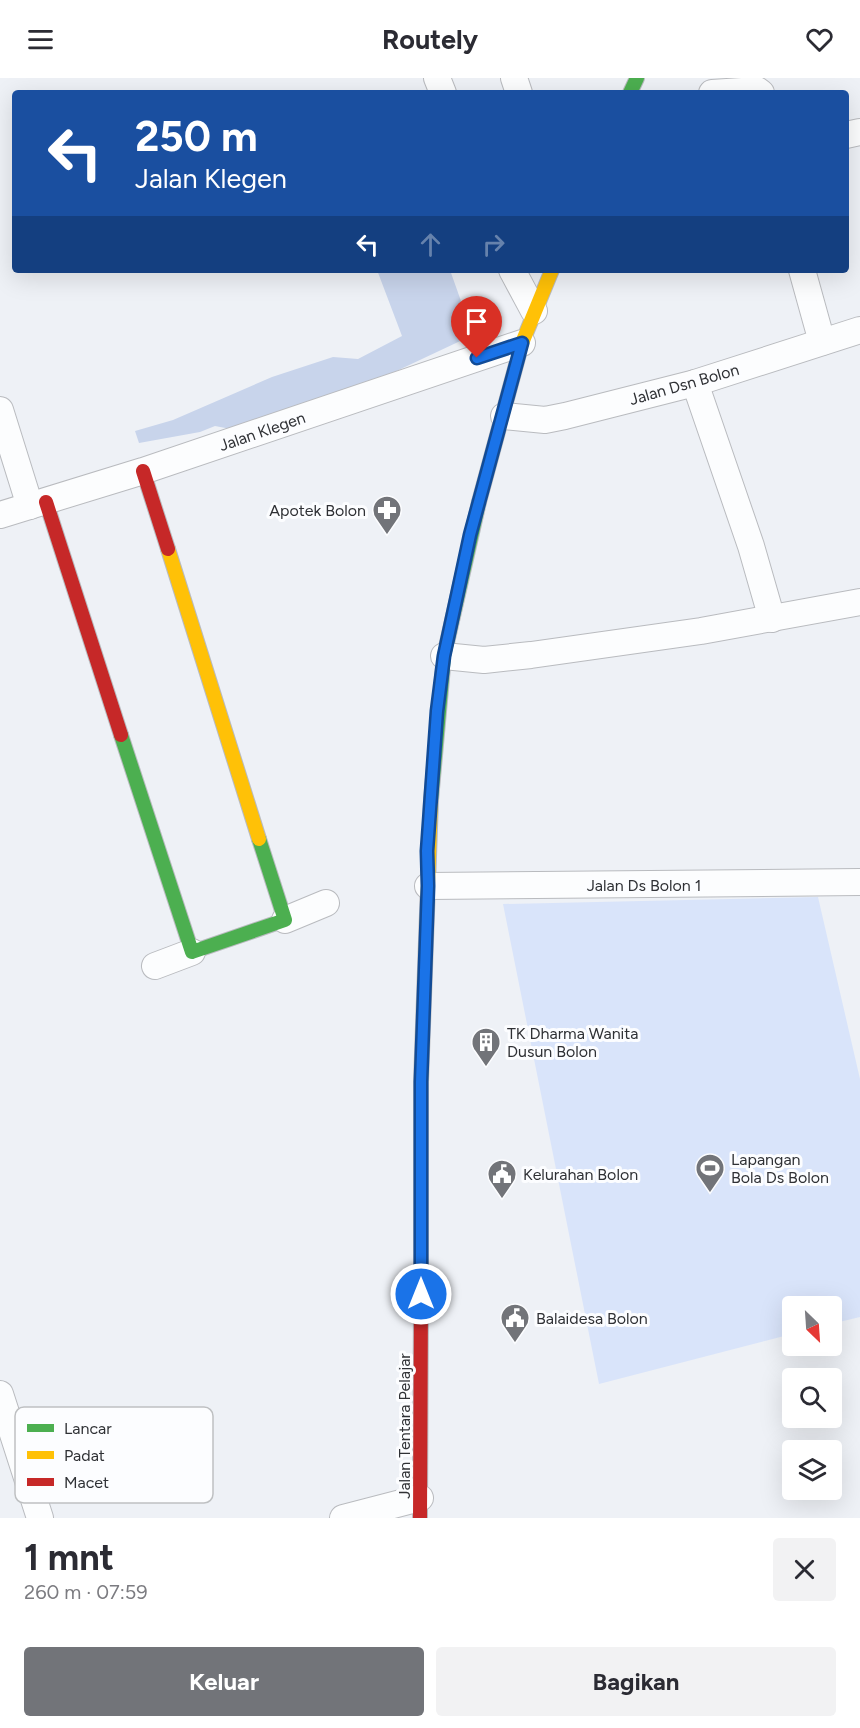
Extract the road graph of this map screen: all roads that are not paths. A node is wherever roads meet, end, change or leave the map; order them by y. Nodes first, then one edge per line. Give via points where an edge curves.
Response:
1 (514, 273) edge
2 (551, 273) edge
3 (803, 273) edge
4 (534, 311) junction
5 (860, 330) edge
6 (822, 342) junction
7 (522, 343) junction
8 (695, 383) junction
9 (0, 410) edge
10 (504, 416) junction
11 (143, 471) junction
12 (38, 504) junction
13 (0, 515) edge
14 (860, 602) edge
15 (772, 619) junction
16 (444, 656) junction
17 (860, 882) edge
18 (428, 886) junction
19 (326, 903) dead end
20 (285, 920) junction
21 (192, 952) junction
22 (155, 966) dead end
23 (0, 1394) edge
24 (15, 1440) edge
25 (35, 1503) edge
26 (420, 1508) edge
27 (40, 1518) edge
28 (343, 1518) edge

1 - 4 street
2 - 4 main road, Jalan Tentara Pelajar
3 - 6 street
4 - 7 main road, Jalan Tentara Pelajar
5 - 6 street, Jalan Dsn Bolon
6 - 8 street, Jalan Dsn Bolon
7 - 10 main road, Jalan Tentara Pelajar
7 - 11 street, Jalan Klegen
8 - 10 street, Jalan Dsn Bolon via 545,420
8 - 15 street
9 - 12 street
10 - 16 main road, Jalan Tentara Pelajar via 470,535
11 - 12 street, Jalan Klegen
11 - 20 main road
12 - 13 street, Jalan Klegen
12 - 21 main road
14 - 15 street
15 - 16 street via 484,660
16 - 18 main road, Jalan Tentara Pelajar via 431,785
17 - 18 street, Jalan Ds Bolon 1
18 - 26 main road, Jalan Tentara Pelajar via 421,1082
19 - 20 street
20 - 21 main road
21 - 22 street
23 - 24 street
25 - 27 street
26 - 28 street

